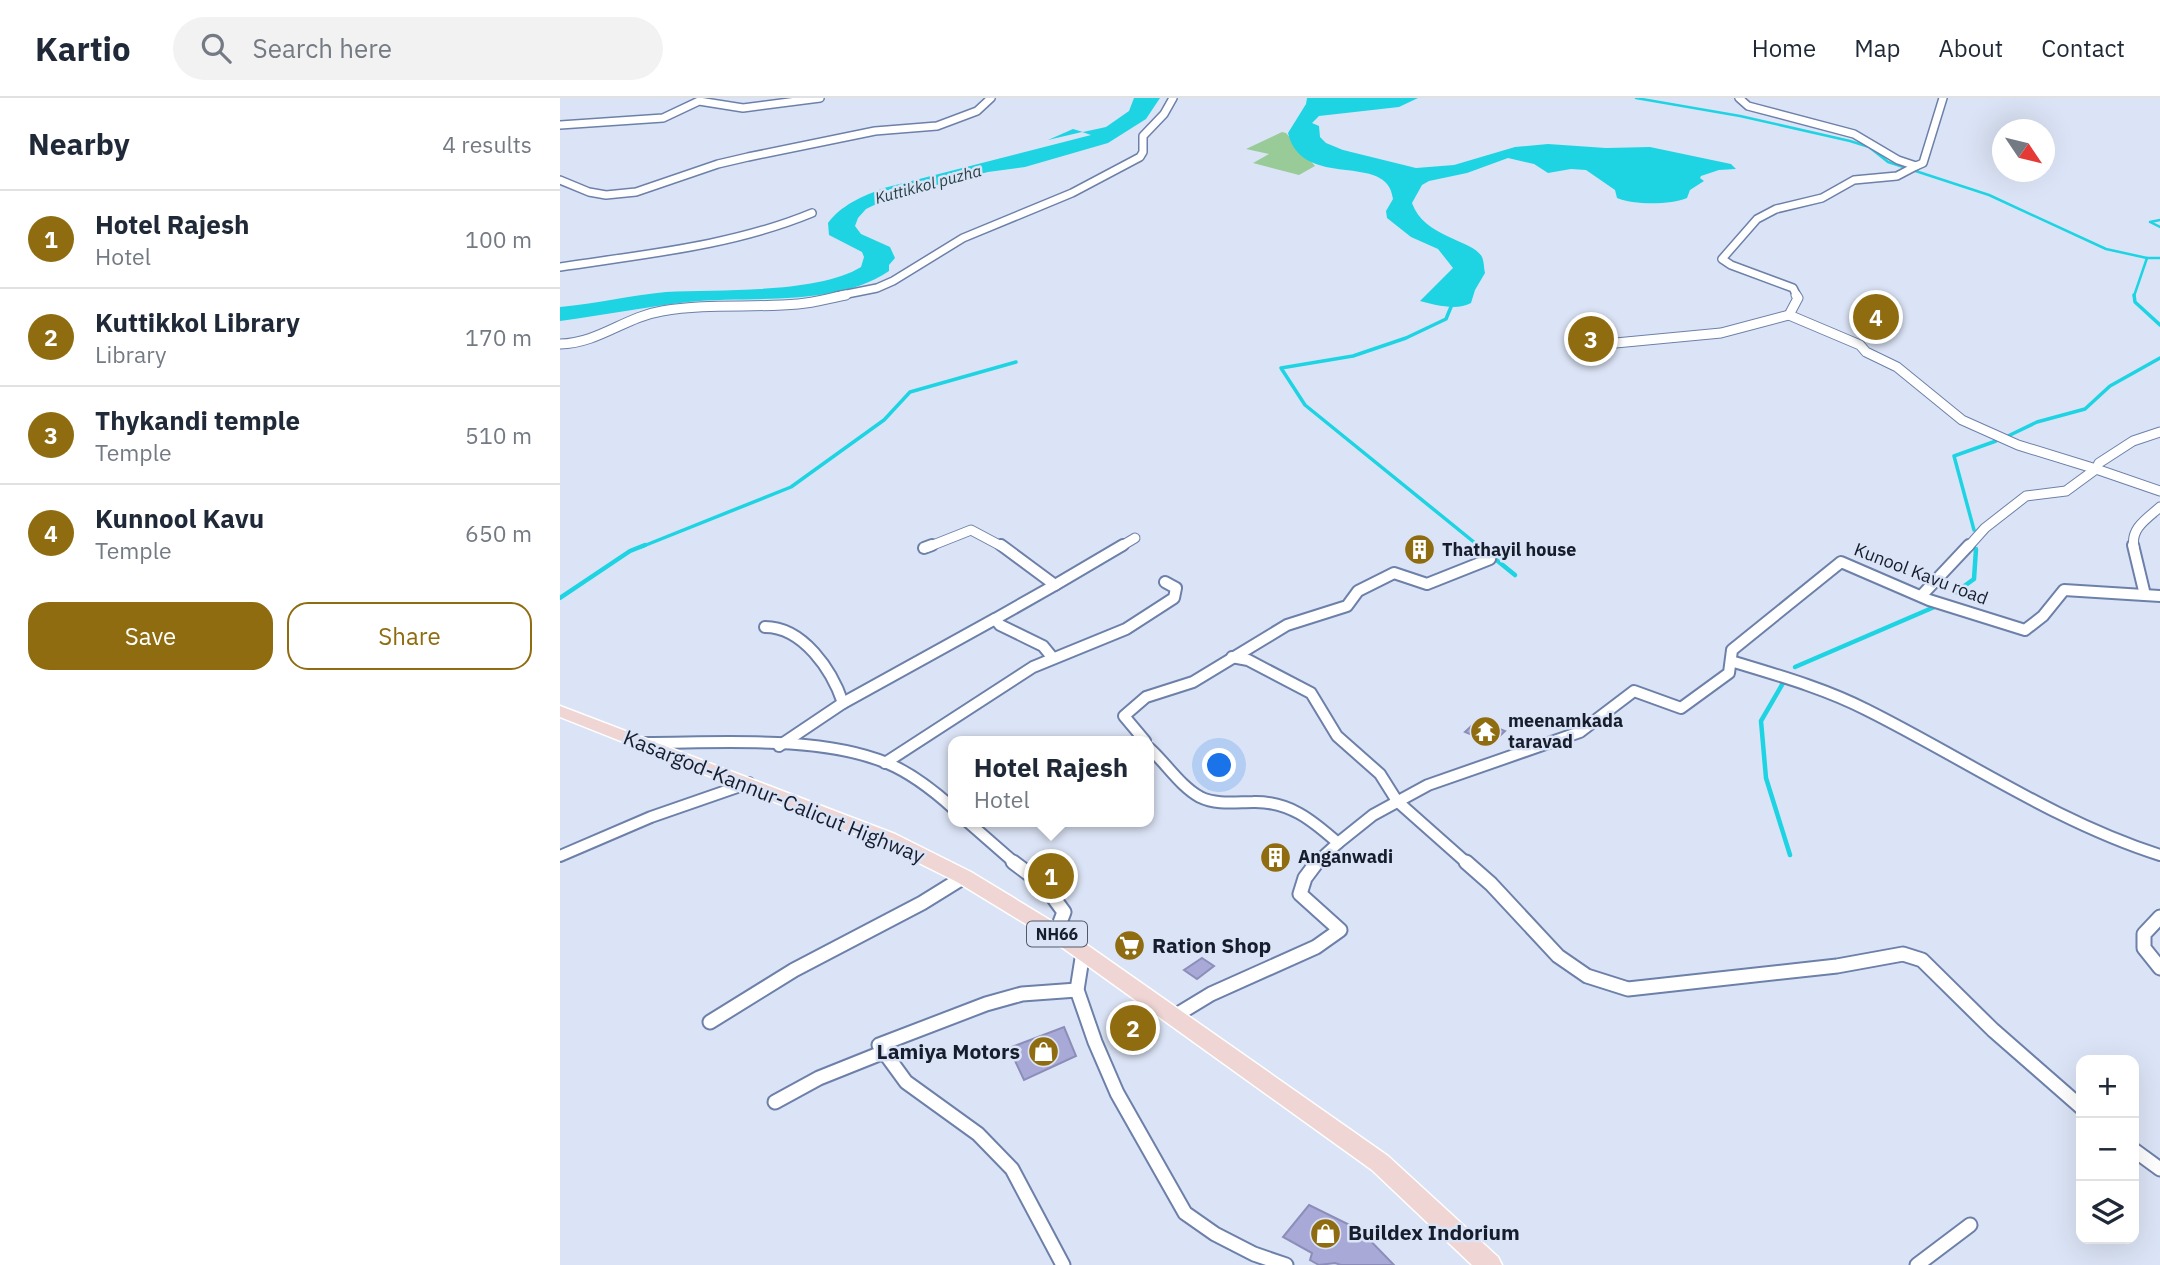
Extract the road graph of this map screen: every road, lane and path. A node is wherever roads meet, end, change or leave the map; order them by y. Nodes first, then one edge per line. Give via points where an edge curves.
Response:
1 (820, 98) edge
2 (991, 98) edge
3 (1173, 98) edge
4 (1739, 98) edge
5 (1943, 98) edge
6 (560, 125) edge
7 (1912, 169) junction
8 (560, 180) edge
9 (812, 214) dead end
10 (560, 267) edge
11 (1789, 315) junction
12 (560, 344) edge
13 (1584, 346) dead end
14 (2160, 432) edge
15 (2096, 469) junction
16 (2160, 491) edge
17 (2160, 507) edge
18 (1135, 538) dead end
19 (924, 548) dead end
20 (1490, 559) dead end
21 (1165, 583) dead end
22 (1055, 585) junction
23 (2145, 594) junction
24 (1922, 595) junction
25 (2160, 596) edge
26 (995, 620) junction
27 (765, 627) dead end
28 (1052, 657) junction
29 (1232, 657) junction
30 (1731, 661) junction
31 (843, 703) junction
32 (560, 711) edge
33 (1141, 736) edge
34 (646, 743) junction
35 (779, 746) junction
36 (1154, 753) edge
37 (885, 764) junction
38 (748, 783) junction
39 (1397, 801) junction
40 (948, 804) edge
41 (973, 827) edge
42 (1338, 843) junction
43 (2160, 855) edge
44 (560, 856) edge
45 (964, 877) junction
46 (2160, 917) edge
47 (1056, 933) junction
48 (1083, 952) junction
49 (2160, 968) edge
50 (1077, 990) junction
51 (1174, 1017) junction
52 (710, 1021) dead end
53 (884, 1052) junction
54 (775, 1101) dead end
55 (2076, 1103) edge
56 (2139, 1154) edge
57 (2160, 1169) edge
58 (1970, 1225) dead end
59 (1063, 1265) edge
60 (1286, 1265) edge
61 (1489, 1265) edge
62 (1917, 1265) edge

1 - 6 street via 743,108 699,101 663,118
2 - 8 street via 977,111 937,126 875,131 748,157 636,192 598,194
3 - 12 street via 1159,120 1143,133 1140,156 1081,189 963,238 877,288 800,304 666,310 640,317 594,341
4 - 7 street via 1748,106 1854,134
5 - 7 street via 1923,163
7 - 11 street via 1897,176 1854,180 1822,198 1776,209 1757,219 1732,246 1722,259 1793,288 1798,298
9 - 10 street via 708,244
11 - 13 street via 1721,333
11 - 15 street via 1844,337 1897,367 1962,420 2030,449
14 - 15 street via 2133,441
15 - 16 street
15 - 24 street via 2066,491 2018,501 1985,528
17 - 23 street via 2138,526 2132,539
18 - 22 street
19 - 22 street via 971,530 993,539
20 - 29 street via 1427,584 1394,573 1358,591 1347,606 1287,625
21 - 28 street via 1176,588 1174,598 1126,629
22 - 26 street
23 - 24 street, Kunool Kavu road via 2064,590 2025,630
23 - 25 street, Kunool Kavu road
24 - 30 street, Kunool Kavu road via 1841,562 1732,650
26 - 28 street via 1042,646
26 - 31 street
27 - 31 street via 779,628 799,639 838,688
28 - 37 street
29 - 33 street via 1194,682 1146,697 1132,707 1124,716
29 - 39 street via 1248,660 1311,693 1337,736 1380,774
30 - 39 street, Kunool Kavu road via 1729,673 1681,708 1634,691 1580,732 1428,785
30 - 43 street via 1812,686 1867,710 2116,841
31 - 35 street
32 - 34 highway, Kasargod-Kannur-Calicut Highway / NH66
34 - 35 street
34 - 38 highway, Kasargod-Kannur-Calicut Highway / NH66
35 - 37 street via 827,749
36 - 42 street via 1199,796 1275,803 1299,811
37 - 40 street
38 - 44 street
38 - 45 highway, Kasargod-Kannur-Calicut Highway / NH66 via 888,839
39 - 42 street, Kunool Kavu road
39 - 55 street via 1492,884 1558,956 1587,976 1628,989 1837,966 1903,954 1922,960
41 - 47 street via 1045,886 1065,912
42 - 51 street, Kunool Kavu road via 1315,863 1300,894 1339,930 1316,947 1211,994
45 - 47 highway, Kasargod-Kannur-Calicut Highway / NH66
45 - 52 street
46 - 49 street via 2144,934 2144,948
47 - 48 highway, Kasargod-Kannur-Calicut Highway / NH66
48 - 50 street
48 - 51 highway, Kasargod-Kannur-Calicut Highway / NH66
50 - 53 street via 1022,994 986,1004 878,1045
50 - 60 street via 1117,1093 1185,1213 1215,1234
51 - 61 highway, Kasargod-Kannur-Calicut Highway / NH66 via 1380,1163
53 - 54 street
53 - 59 street via 906,1082 978,1134 1012,1169
56 - 57 street
58 - 62 street

